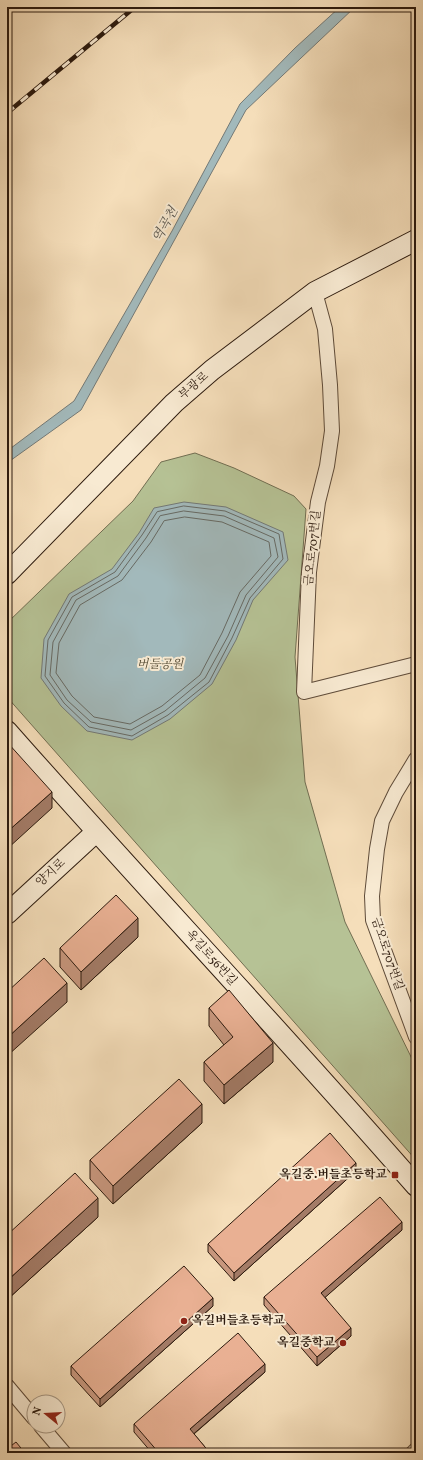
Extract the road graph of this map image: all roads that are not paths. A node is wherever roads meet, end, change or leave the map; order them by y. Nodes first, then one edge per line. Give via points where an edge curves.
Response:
1 (416, 240) edge
2 (315, 292) junction
3 (7, 574) edge
4 (416, 664) edge
5 (7, 731) edge
6 (416, 759) edge
7 (96, 832) junction
8 (7, 914) edge
9 (416, 1037) edge
10 (416, 1186) edge
11 (7, 1386) edge
12 (26, 1409) edge
13 (48, 1434) edge
14 (416, 1450) edge
15 (64, 1453) edge
16 (413, 1453) edge

1 - 2 street, 부광로
2 - 3 street, 부광로 via 212,370 174,403
2 - 4 street, 금오로707번길 via 325,330 332,431 318,502 309,572 304,692
5 - 7 street, 옥길로56번길
6 - 9 street, 금오로707번길 via 382,821 372,896 373,920
7 - 8 street, 양지로
7 - 10 street, 옥길로56번길
11 - 12 street
13 - 15 street
14 - 16 street

